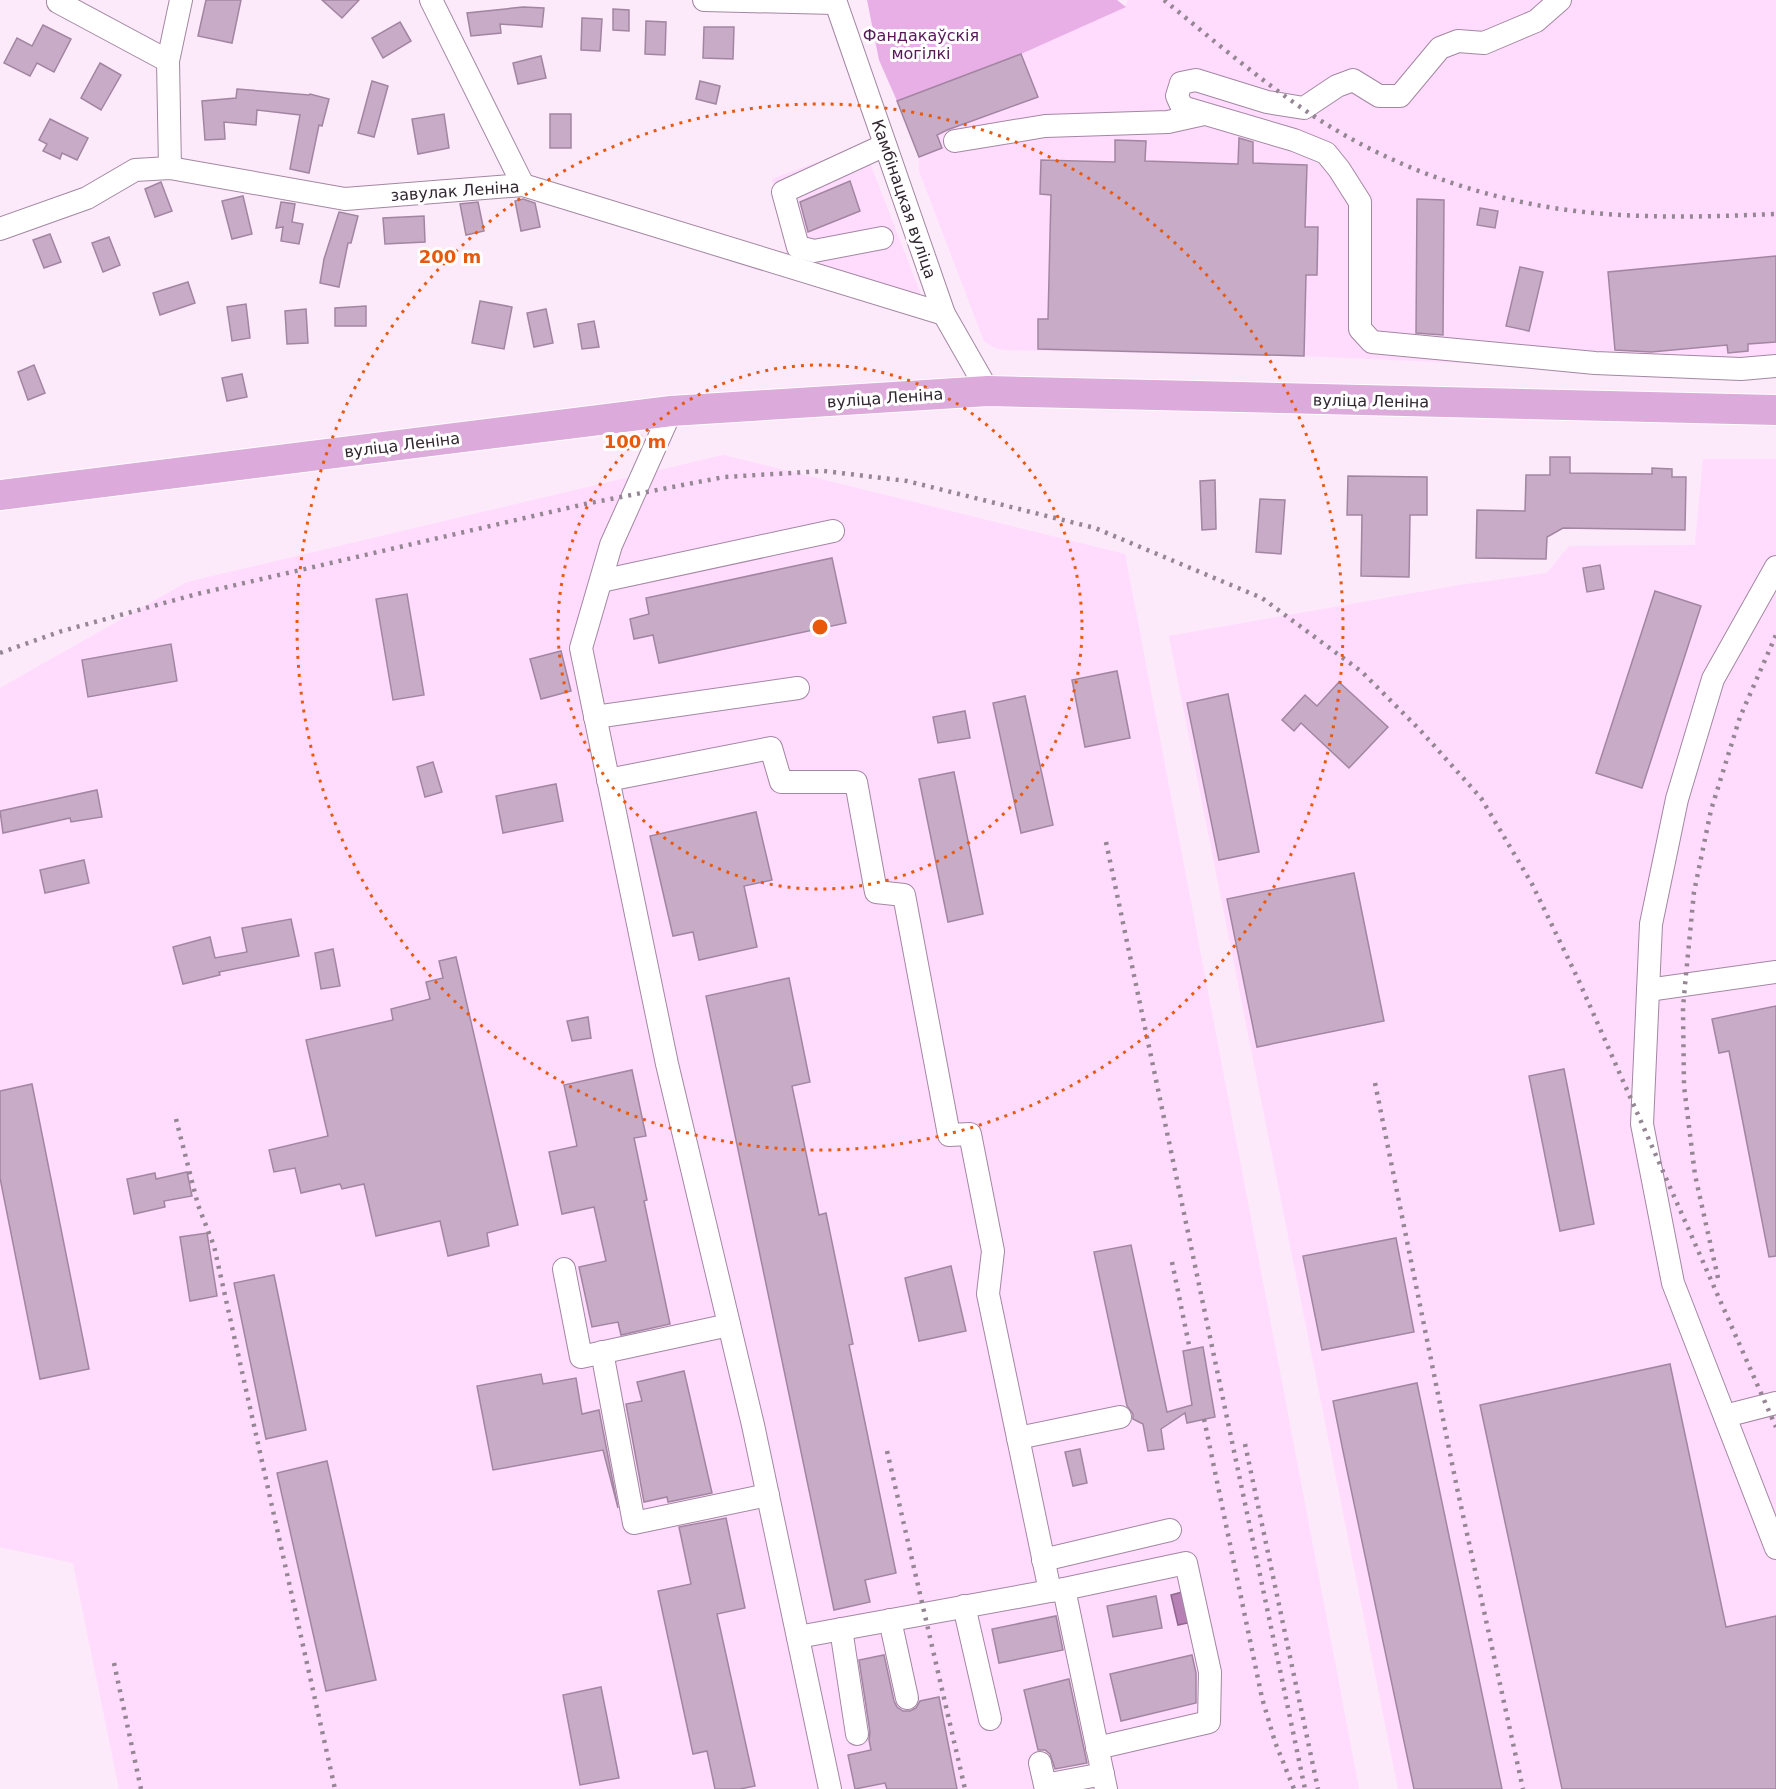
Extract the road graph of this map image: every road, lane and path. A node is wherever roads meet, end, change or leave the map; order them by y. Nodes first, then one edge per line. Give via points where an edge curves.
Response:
1 (59, 0) edge
2 (181, 0) edge
3 (431, 0) edge
4 (704, 0) edge
5 (1560, 0) edge
6 (835, 1) edge
7 (168, 61) junction
8 (1205, 114) junction
9 (955, 141) dead end
10 (885, 145) junction
11 (170, 168) junction
12 (523, 185) junction
13 (0, 230) edge
14 (882, 238) dead end
15 (944, 314) junction
16 (1776, 366) edge
17 (988, 392) junction
18 (1776, 410) edge
19 (671, 411) junction
20 (0, 495) edge
21 (833, 531) dead end
22 (1776, 567) edge
23 (600, 581) junction
24 (798, 688) dead end
25 (595, 717) junction
26 (608, 780) junction
27 (1776, 972) edge
28 (1647, 990) junction
29 (564, 1269) dead end
30 (729, 1325) junction
31 (602, 1352) junction
32 (1776, 1403) edge
33 (1725, 1416) junction
34 (1120, 1417) dead end
35 (1018, 1438) junction
36 (768, 1495) junction
37 (1170, 1530) dead end
38 (1776, 1548) edge
39 (1043, 1560) junction
40 (1057, 1590) junction
41 (964, 1606) junction
42 (891, 1620) junction
43 (841, 1629) junction
44 (798, 1636) junction
45 (907, 1698) dead end
46 (990, 1719) dead end
47 (857, 1734) dead end
48 (1097, 1748) junction
49 (1038, 1779) edge
50 (1104, 1782) edge
51 (830, 1789) edge

1 - 7 street
2 - 7 street
3 - 12 street
4 - 6 street
5 - 8 street via 1526,26 1484,42 1458,41 1440,48 1400,96 1379,96 1353,80 1304,108 1267,102 1196,80 1181,83 1177,96 1182,107
6 - 10 street, Камбінацкая вуліца
7 - 11 street
8 - 9 street via 1168,122 1045,126
8 - 16 street via 1326,153 1339,169 1360,202 1360,329 1372,342 1595,363 1742,369
10 - 14 street via 783,192 798,247 814,251
10 - 15 street, Камбінацкая вуліца
11 - 12 street, завулак Леніна via 345,199
11 - 13 street, завулак Леніна via 135,170 87,198
12 - 15 street, завулак Леніна
15 - 17 street, Камбінацкая вуліца
17 - 18 main road, вуліца Леніна
17 - 19 main road, вуліца Леніна
19 - 20 main road, вуліца Леніна
19 - 23 street via 611,545
21 - 23 street
22 - 28 street via 1713,679 1680,788 1651,924
23 - 25 street via 581,648
24 - 25 street
25 - 26 street
26 - 30 street via 667,1064
26 - 35 street via 771,748 781,782 856,782 876,892 904,895 949,1135 970,1134 993,1251 988,1294
27 - 28 street
28 - 33 street via 1642,1124 1673,1283
29 - 31 street via 581,1357
30 - 31 street
30 - 36 street
31 - 36 street via 634,1523
32 - 33 street
33 - 38 street
34 - 35 street
35 - 39 street
36 - 44 street
37 - 39 street
39 - 40 street
40 - 41 street
40 - 48 street
40 - 48 street via 1186,1563 1210,1672 1209,1722
41 - 42 street
41 - 46 street
42 - 43 street
42 - 45 street
43 - 44 street
43 - 47 street
44 - 51 street
48 - 50 street
49 - 50 street

